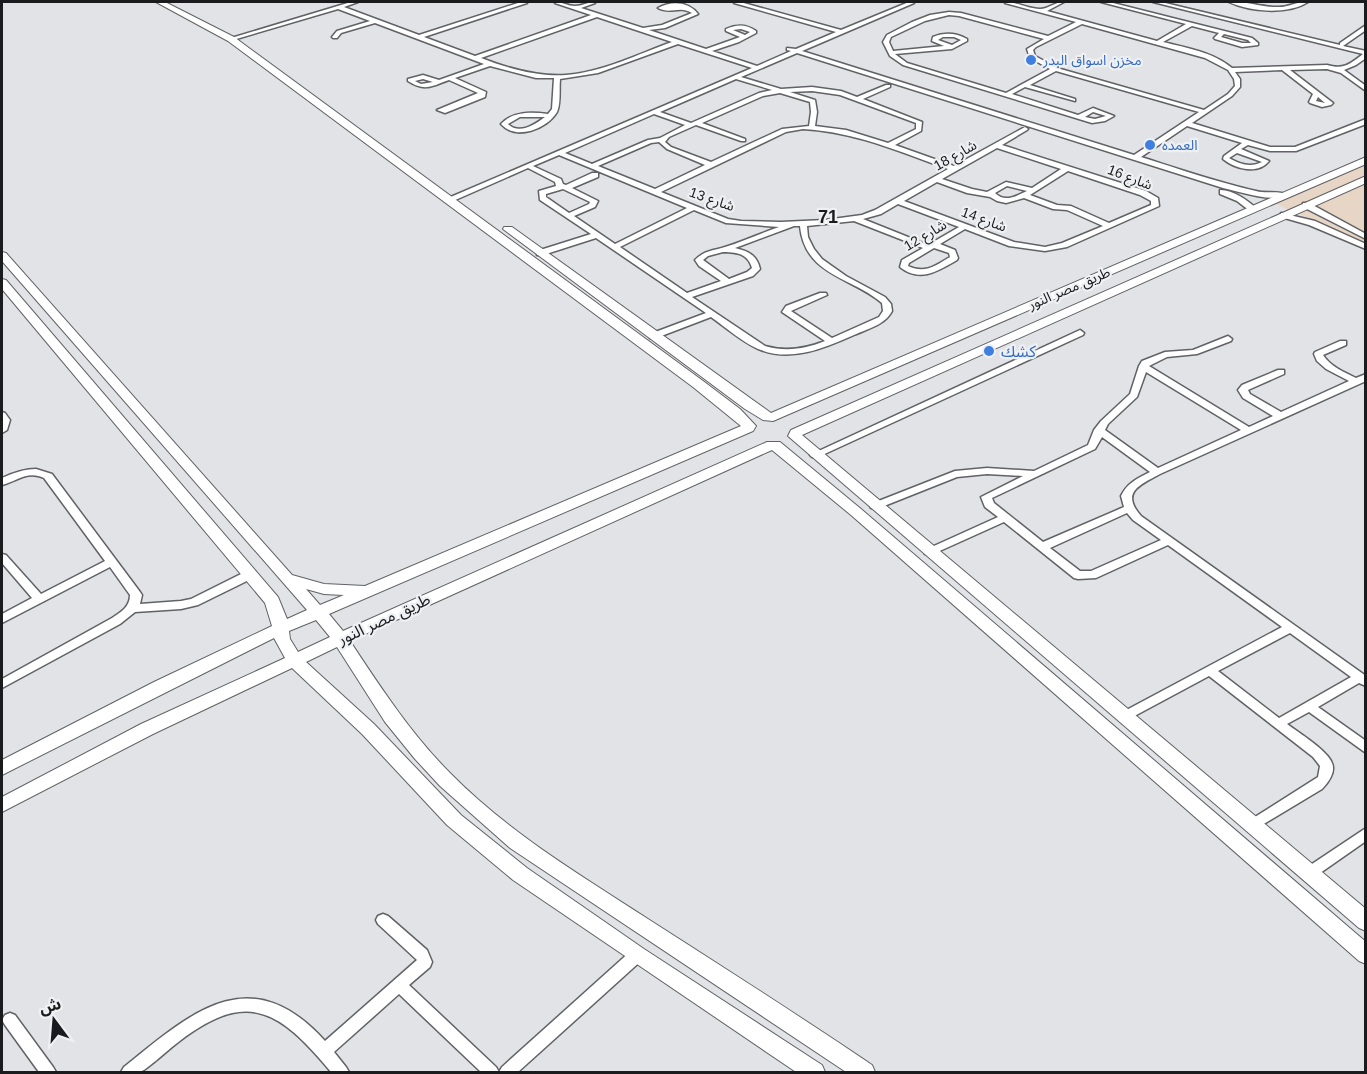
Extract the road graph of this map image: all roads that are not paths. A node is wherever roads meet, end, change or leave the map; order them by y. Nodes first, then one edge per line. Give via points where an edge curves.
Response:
1 (160, 2) edge
2 (176, 2) edge
3 (355, 2) edge
4 (525, 2) edge
5 (557, 2) edge
6 (593, 2) edge
7 (736, 2) edge
8 (751, 2) edge
9 (900, 2) edge
10 (912, 2) edge
11 (1007, 2) edge
12 (1062, 2) edge
13 (1104, 2) edge
14 (1156, 2) edge
15 (1169, 2) edge
16 (1232, 2) edge
17 (1305, 2) edge
18 (341, 4) edge
19 (681, 7) dead end
20 (576, 8) junction
21 (1042, 11) junction
22 (597, 15) junction
23 (376, 21) junction
24 (1081, 22) junction
25 (1191, 24) junction
26 (1255, 24) junction
27 (663, 27) junction
28 (640, 29) junction
29 (840, 30) junction
30 (1364, 30) edge
31 (1223, 32) junction
32 (659, 35) junction
33 (234, 36) junction
34 (745, 36) dead end
35 (334, 37) dead end
36 (419, 37) junction
37 (1048, 38) junction
38 (678, 42) junction
39 (1158, 42) junction
40 (1342, 44) junction
41 (952, 47) dead end
42 (707, 51) junction
43 (797, 51) junction
44 (788, 52) junction
45 (1365, 52) edge
46 (891, 53) junction
47 (476, 58) junction
48 (490, 63) junction
49 (748, 65) junction
50 (757, 68) junction
51 (1282, 68) junction
52 (1055, 69) junction
53 (1231, 70) junction
54 (1339, 70) junction
55 (735, 77) junction
56 (449, 78) junction
57 (557, 78) junction
58 (438, 82) dead end
59 (1024, 85) junction
60 (888, 86) junction
61 (1365, 88) edge
62 (775, 91) junction
63 (484, 93) junction
64 (1317, 93) dead end
65 (1006, 95) junction
66 (858, 99) junction
67 (1073, 100) dead end
68 (654, 112) junction
69 (1205, 112) junction
70 (986, 114) junction
71 (551, 116) junction
72 (1079, 117) dead end
73 (1365, 121) edge
74 (693, 124) junction
75 (1187, 124) junction
76 (812, 126) junction
77 (1025, 129) junction
78 (662, 140) junction
79 (1075, 142) junction
80 (1247, 142) junction
81 (754, 145) junction
82 (996, 145) junction
83 (887, 146) junction
84 (1236, 150) junction
85 (560, 153) junction
86 (1136, 158) junction
87 (1365, 160) edge
88 (711, 165) junction
89 (528, 166) junction
90 (593, 166) junction
91 (1067, 168) junction
92 (954, 169) junction
93 (601, 172) junction
94 (937, 179) junction
95 (1365, 179) edge
96 (564, 187) junction
97 (1031, 190) junction
98 (655, 192) junction
99 (452, 194) junction
100 (990, 195) junction
101 (1023, 195) junction
102 (1284, 195) junction
103 (897, 201) junction
104 (1306, 205) junction
105 (693, 208) junction
106 (1253, 209) junction
107 (1284, 215) junction
108 (568, 216) junction
109 (856, 219) junction
110 (801, 223) junction
111 (1338, 224) junction
112 (965, 226) junction
113 (1110, 226) junction
114 (1325, 228) junction
115 (597, 235) junction
116 (1365, 237) edge
117 (1064, 245) joint
118 (615, 247) junction
119 (931, 247) junction
120 (1365, 247) edge
121 (729, 248) junction
122 (540, 253) junction
123 (1141, 258) junction
124 (3, 264) edge
125 (1120, 267) junction
126 (1166, 268) junction
127 (1145, 277) junction
128 (728, 282) junction
129 (823, 295) dead end
130 (686, 296) junction
131 (712, 314) junction
132 (1080, 333) dead end
133 (653, 336) junction
134 (1227, 339) dead end
135 (829, 340) junction
136 (1343, 343) dead end
137 (1143, 366) junction
138 (1281, 372) dead end
139 (1365, 377) edge
140 (1355, 381) junction
141 (750, 406) junction
142 (735, 412) junction
143 (2, 415) edge
144 (1280, 416) junction
145 (771, 417) junction
146 (748, 427) junction
147 (2, 430) edge
148 (1099, 430) junction
149 (1247, 430) junction
150 (804, 443) junction
151 (779, 449) junction
152 (1157, 472) junction
153 (1040, 473) junction
154 (2, 482) edge
155 (875, 506) junction
156 (1128, 509) junction
157 (1005, 518) junction
158 (1169, 541) junction
159 (1042, 547) junction
160 (929, 552) junction
161 (2, 557) edge
162 (111, 562) junction
163 (251, 574) junction
164 (287, 579) junction
165 (370, 590) junction
166 (39, 599) junction
167 (133, 608) junction
168 (318, 611) junction
169 (2, 619) edge
170 (281, 628) junction
171 (1290, 628) junction
172 (339, 640) junction
173 (295, 661) junction
174 (1210, 671) junction
175 (1362, 680) edge
176 (2, 684) edge
177 (1309, 706) junction
178 (1123, 717) junction
179 (1278, 724) junction
180 (1365, 748) edge
181 (2, 768) edge
182 (2, 805) edge
183 (1252, 826) junction
184 (1365, 833) edge
185 (1308, 874) junction
186 (383, 920) dead end
187 (1365, 922) edge
188 (1365, 955) edge
189 (637, 956) junction
190 (399, 986) junction
191 (10, 1020) dead end
192 (323, 1052) junction
193 (48, 1072) edge
194 (129, 1072) edge
195 (341, 1072) edge
196 (491, 1072) edge
197 (507, 1072) edge
198 (814, 1072) edge
199 (864, 1072) edge

1 - 33 street
2 - 33 street
3 - 18 street
4 - 36 street
5 - 20 street
6 - 20 street
7 - 29 street
8 - 29 street
9 - 29 street
10 - 29 street
11 - 21 street
12 - 21 street
13 - 25 street
14 - 26 street
15 - 26 street
16 - 17 street via 1281,9
18 - 23 street
18 - 33 street
19 - 27 street via 695,14
20 - 22 street
21 - 24 street
22 - 28 street
22 - 47 street
23 - 35 street
23 - 36 street
24 - 37 street
24 - 39 street
25 - 31 street
25 - 39 street
26 - 40 street
26 - 45 street
27 - 28 street
27 - 32 street
28 - 32 street
29 - 43 street
29 - 44 street
30 - 40 street
31 - 31 street via 1250,39 1256,44 1242,45 1217,38
32 - 38 street
33 - 99 street
34 - 42 street
36 - 47 street
37 - 46 street via 944,13 889,36 886,42
37 - 52 street via 1030,53 1037,62
38 - 42 street
38 - 57 street via 604,69
39 - 53 street via 1201,54
40 - 45 street
41 - 46 street
42 - 49 street
43 - 44 street
43 - 70 street
44 - 49 street
44 - 50 street
44 - 60 street
45 - 54 street via 1354,64
46 - 65 street via 905,64
47 - 48 street
48 - 56 street
48 - 57 street via 527,75
49 - 50 street
49 - 99 street
50 - 55 street
51 - 53 street
51 - 54 street
51 - 64 street
52 - 59 street
52 - 69 street
53 - 69 street via 1238,81 1235,90
54 - 61 street
55 - 62 street
55 - 68 street
56 - 58 street
56 - 63 street
57 - 71 street
59 - 65 street
59 - 67 street
60 - 66 street
60 - 70 street
62 - 66 street via 822,90
62 - 74 street
62 - 76 street via 813,100
63 - 63 street via 441,109 440,110 445,111
65 - 72 street
66 - 83 street via 919,122 919,130
68 - 74 street
68 - 85 street
69 - 75 street
70 - 77 street
70 - 79 street
71 - 71 street via 538,126 522,130 504,124 520,115
73 - 80 street via 1292,150
74 - 78 street
74 - 81 street
75 - 80 street
75 - 86 street
76 - 81 street via 784,130
76 - 83 street via 837,129
77 - 79 street
77 - 82 street, شارع 18
78 - 88 street via 669,148
78 - 90 street via 650,141
79 - 86 street
79 - 106 street via 1227,193
80 - 84 street
81 - 88 street
82 - 91 street, شارع 16
82 - 92 street, شارع 18
83 - 92 street
84 - 84 street via 1226,159 1250,168 1266,162
85 - 89 street
85 - 90 street, شارع 13
86 - 102 street via 1233,188
87 - 102 street, طريق مصر النور
88 - 98 street
89 - 96 street
89 - 99 street
90 - 93 street, شارع 13
91 - 97 street
91 - 113 street, شارع 16 via 1155,200 1152,208
92 - 94 street, شارع 18
93 - 96 street
93 - 98 street, شارع 13
94 - 100 street
94 - 103 street, شارع 18
95 - 104 street, طريق مصر النور
96 - 108 street via 544,191 542,196
96 - 108 street via 594,201
97 - 100 street via 1006,184
97 - 101 street
98 - 105 street, شارع 13
99 - 122 street
99 - 142 street
100 - 101 street via 1008,201
101 - 113 street
102 - 106 street, طريق مصر النور
103 - 109 street, شارع 13
103 - 112 street, شارع 14
104 - 107 street, طريق مصر النور
104 - 111 street
105 - 110 street, شارع 13 via 733,222
105 - 118 street
106 - 123 street, طريق مصر النور
107 - 114 street
107 - 126 street, طريق مصر النور
108 - 115 street
109 - 110 street, شارع 13
109 - 119 street
110 - 121 street
110 - 135 street via 804,239 815,257 882,299 888,307 882,319
111 - 114 street
111 - 116 street
112 - 117 street, شارع 14 via 1023,247 1045,249
112 - 119 street, شارع 12
113 - 117 street, شارع 16
114 - 120 street
115 - 118 street
115 - 122 street
118 - 130 street
119 - 119 street, شارع 12 via 952,252 954,258 924,274 903,265
121 - 128 street via 757,266 750,274
121 - 128 street via 703,255 699,260
122 - 133 street
123 - 125 street, طريق مصر النور
123 - 126 street via 1152,267
124 - 163 street
124 - 164 street
125 - 127 street via 1140,271
125 - 145 street, طريق مصر النور
126 - 127 street, طريق مصر النور
127 - 150 street, طريق مصر النور
128 - 130 street
129 - 135 street via 786,312
130 - 131 street
131 - 133 street
131 - 135 street via 762,348 776,353 800,352
132 - 150 street
133 - 141 street
134 - 137 street via 1194,352 1165,355
136 - 140 street via 1318,356
137 - 148 street via 1134,395
137 - 149 street
138 - 144 street via 1244,390 1246,396
139 - 140 street
140 - 144 street
141 - 142 street
141 - 145 street
142 - 146 street
143 - 147 street
144 - 149 street
145 - 146 street, طريق مصر النور
145 - 150 street via 791,422
146 - 151 street via 749,435 756,441
146 - 165 street, طريق مصر النور
148 - 152 street
148 - 153 street via 1096,442 1086,452
149 - 152 street
150 - 151 street, طريق مصر النور
150 - 155 street
151 - 172 street, طريق مصر النور via 526,553
151 - 188 street
152 - 156 street via 1128,490
153 - 155 street via 955,474
153 - 157 street via 986,497
154 - 162 street via 26,472 48,476
155 - 160 street
156 - 158 street
156 - 159 street
157 - 159 street
157 - 160 street
158 - 159 street via 1088,576 1073,572
158 - 171 street
160 - 178 street
161 - 166 street
162 - 166 street
162 - 167 street via 136,595
163 - 167 street via 194,602
163 - 170 street via 272,602
164 - 165 street via 324,589
164 - 168 street
165 - 168 street, طريق مصر النور
166 - 169 street
167 - 176 street
168 - 170 street, طريق مصر النور
168 - 172 street
170 - 173 street via 282,639
170 - 181 street, طريق مصر النور
171 - 174 street
171 - 175 street
172 - 173 street, طريق مصر النور
172 - 199 street via 421,754 446,781 517,842
173 - 182 street, طريق مصر النور via 147,729
173 - 189 street via 368,729 454,820 520,874
174 - 178 street
174 - 179 street
175 - 177 street
177 - 179 street
177 - 180 street
178 - 183 street
179 - 183 street via 1317,754 1327,765 1327,773 1317,785
183 - 185 street
184 - 185 street
185 - 187 street
186 - 190 street via 424,958 422,966
189 - 197 street
189 - 198 street
190 - 192 street
190 - 196 street
191 - 193 street
192 - 194 street via 279,1014 262,1004 242,1002 220,1007 199,1020
192 - 195 street

